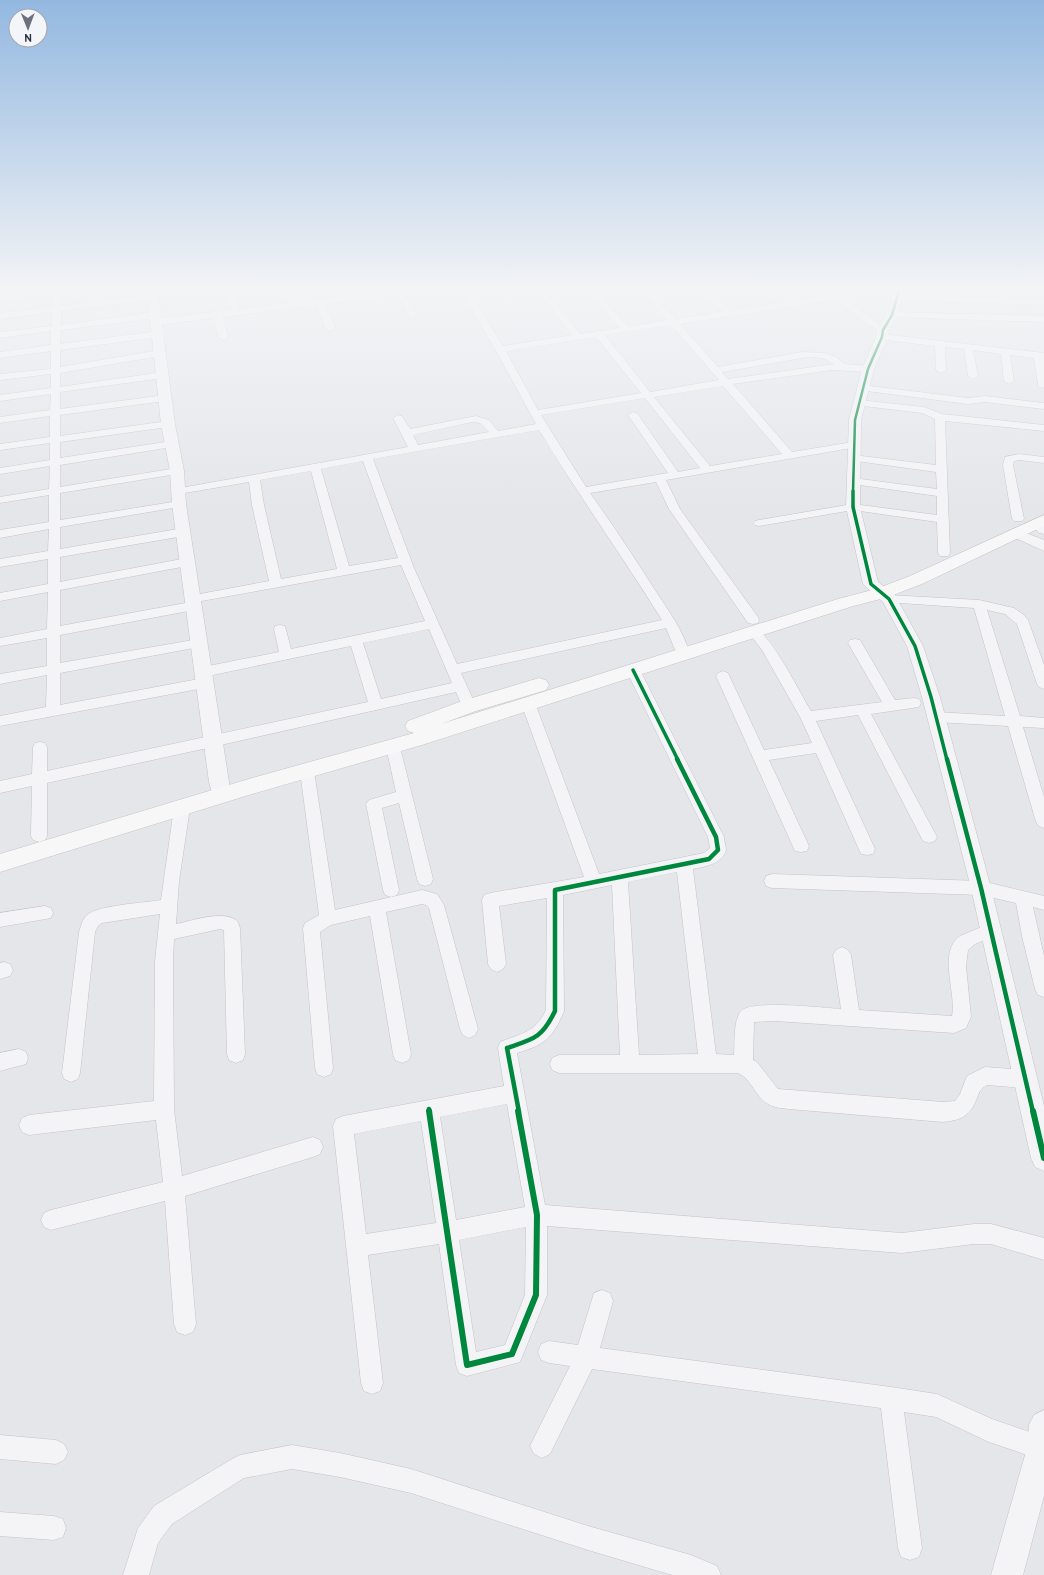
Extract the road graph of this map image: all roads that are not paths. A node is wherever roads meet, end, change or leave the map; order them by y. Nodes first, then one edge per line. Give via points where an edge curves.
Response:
1 (56, 360) edge
2 (117, 360) edge
3 (161, 360) edge
4 (506, 360) edge
5 (620, 360) edge
6 (708, 360) edge
7 (770, 360) edge
8 (836, 360) edge
9 (872, 360) edge
10 (941, 360) edge
11 (970, 360) edge
12 (1005, 360) edge
13 (1041, 360) edge
14 (842, 367) junction
15 (868, 369) junction
16 (716, 370) junction
17 (941, 370) dead end
18 (56, 371) junction
19 (162, 375) junction
20 (973, 376) dead end
21 (0, 377) edge
22 (1009, 381) dead end
23 (727, 382) junction
24 (1043, 386) dead end
25 (56, 390) junction
26 (647, 395) junction
27 (860, 395) junction
28 (0, 398) edge
29 (165, 398) junction
30 (1044, 406) edge
31 (55, 413) junction
32 (536, 413) junction
33 (633, 415) dead end
34 (940, 417) junction
35 (398, 418) dead end
36 (0, 420) edge
37 (168, 424) junction
38 (542, 426) junction
39 (1044, 428) edge
40 (407, 433) junction
41 (495, 434) junction
42 (55, 439) junction
43 (172, 444) junction
44 (0, 447) edge
45 (414, 448) junction
46 (853, 452) junction
47 (789, 455) junction
48 (367, 457) junction
49 (1044, 460) edge
50 (55, 462) junction
51 (315, 466) junction
52 (942, 469) junction
53 (707, 470) junction
54 (0, 471) edge
55 (177, 471) junction
56 (675, 475) junction
57 (254, 477) junction
58 (659, 478) junction
59 (853, 481) junction
60 (584, 491) junction
61 (55, 492) junction
62 (943, 493) junction
63 (179, 497) junction
64 (0, 500) edge
65 (853, 507) junction
66 (943, 518) junction
67 (1042, 520) edge
68 (759, 523) dead end
69 (54, 524) junction
70 (1017, 526) junction
71 (184, 532) junction
72 (0, 534) edge
73 (1044, 546) edge
74 (54, 553) junction
75 (944, 553) junction
76 (405, 560) junction
77 (188, 562) junction
78 (0, 563) edge
79 (344, 571) junction
80 (276, 583) junction
81 (54, 586) junction
82 (881, 592) junction
83 (0, 597) edge
84 (193, 602) junction
85 (979, 604) junction
86 (670, 623) junction
87 (433, 624) junction
88 (754, 626) junction
89 (280, 629) dead end
90 (54, 632) junction
91 (356, 640) junction
92 (0, 642) edge
93 (199, 643) junction
94 (856, 643) dead end
95 (682, 648) junction
96 (286, 655) junction
97 (54, 669) junction
98 (453, 670) junction
99 (633, 670) junction
100 (723, 676) dead end
101 (203, 677) junction
102 (0, 679) edge
103 (1044, 684) edge
104 (460, 686) junction
105 (528, 703) junction
106 (914, 703) dead end
107 (376, 705) junction
108 (469, 706) junction
109 (890, 706) junction
110 (862, 709) junction
111 (53, 711) junction
112 (807, 717) junction
113 (936, 717) junction
114 (0, 721) edge
115 (1013, 722) junction
116 (1044, 723) edge
117 (212, 742) junction
118 (40, 747) dead end
119 (393, 747) junction
120 (821, 747) junction
121 (760, 756) junction
122 (307, 771) junction
123 (39, 779) junction
124 (0, 787) edge
125 (220, 789) junction
126 (405, 796) junction
127 (182, 808) junction
128 (1044, 822) edge
129 (38, 836) junction
130 (929, 837) dead end
131 (801, 846) dead end
132 (0, 848) edge
133 (867, 848) dead end
134 (0, 863) edge
135 (684, 864) junction
136 (620, 877) junction
137 (425, 879) dead end
138 (772, 881) dead end
139 (594, 882) junction
140 (981, 888) junction
141 (391, 890) dead end
142 (555, 890) junction
143 (1023, 898) junction
144 (1044, 903) edge
145 (169, 906) junction
146 (377, 908) junction
147 (45, 913) dead end
148 (328, 919) junction
149 (0, 920) edge
150 (991, 930) junction
151 (167, 933) junction
152 (842, 955) dead end
153 (497, 964) dead end
154 (1044, 989) edge
155 (852, 1018) junction
156 (469, 1029) dead end
157 (236, 1054) dead end
158 (402, 1054) dead end
159 (19, 1058) dead end
160 (0, 1062) edge
161 (708, 1063) junction
162 (559, 1064) dead end
163 (630, 1064) junction
164 (743, 1066) junction
165 (324, 1068) dead end
166 (70, 1073) dead end
167 (1026, 1079) junction
168 (515, 1092) junction
169 (164, 1109) junction
170 (429, 1109) junction
171 (29, 1125) dead end
172 (312, 1147) dead end
173 (1044, 1158) edge
174 (174, 1189) junction
175 (538, 1215) junction
176 (51, 1220) dead end
177 (448, 1232) junction
178 (357, 1246) junction
179 (1044, 1249) edge
180 (602, 1301) dead end
181 (185, 1324) dead end
182 (549, 1352) dead end
183 (586, 1357) junction
184 (372, 1383) dead end
185 (891, 1398) junction
186 (1043, 1437) edge
187 (542, 1446) dead end
188 (0, 1447) edge
189 (56, 1452) dead end
190 (0, 1524) edge
191 (54, 1528) dead end
192 (910, 1548) dead end
193 (136, 1575) edge
194 (708, 1575) edge
195 (1007, 1575) edge

1 - 18 street
2 - 18 street
3 - 19 street
4 - 32 street
5 - 26 street
6 - 16 street
7 - 16 street
8 - 14 street
9 - 15 street
10 - 17 street
11 - 20 street
12 - 22 street
13 - 24 street
14 - 15 street
14 - 23 street
15 - 27 street
16 - 23 street
18 - 21 street
18 - 25 street
19 - 25 street
19 - 29 street
23 - 26 street
23 - 47 street
25 - 28 street
25 - 31 street
26 - 32 street
26 - 53 street
27 - 30 street via 968,401 986,399
27 - 34 street via 924,410
27 - 46 street
29 - 31 street
29 - 37 street
31 - 36 street
31 - 42 street
32 - 38 street
33 - 56 street
34 - 39 street
34 - 52 street
35 - 40 street
37 - 42 street
37 - 43 street
38 - 41 street
38 - 60 street
40 - 41 street via 478,418 486,420
40 - 45 street
41 - 45 street
42 - 44 street
42 - 50 street
43 - 50 street
43 - 55 street
45 - 48 street
46 - 47 street
46 - 52 street
46 - 59 street
47 - 53 street
48 - 51 street
48 - 76 street
49 - 70 street via 1019,457 1009,459
50 - 54 street
50 - 61 street
51 - 57 street
51 - 79 street
52 - 62 street
53 - 56 street
55 - 61 street
55 - 63 street
56 - 58 street
57 - 63 street
57 - 80 street
58 - 60 street
58 - 88 street via 675,509
59 - 62 street
59 - 65 street
60 - 86 street
61 - 64 street
61 - 69 street
62 - 66 street
63 - 69 street
63 - 71 street
65 - 66 street
65 - 68 street
65 - 82 street
66 - 75 street
67 - 70 main road
69 - 72 street
69 - 74 street
70 - 73 street via 1029,538
70 - 75 main road
70 - 82 main road via 916,580
71 - 74 street
71 - 77 street
74 - 78 street
74 - 81 street
75 - 82 main road via 905,571
76 - 79 street
76 - 87 street
77 - 81 street
77 - 84 street
79 - 80 street
80 - 84 street
81 - 83 street
81 - 90 street
82 - 85 street
82 - 88 main road
82 - 113 street via 915,646
84 - 90 street
84 - 93 street
85 - 103 street via 1012,611 1019,615
85 - 115 street
86 - 95 street
86 - 98 street
87 - 91 street
87 - 98 street
88 - 95 main road
88 - 112 street
89 - 96 street
90 - 92 street
90 - 97 street
91 - 96 street
91 - 107 street
93 - 97 street
93 - 101 street
94 - 109 street
95 - 99 main road
95 - 108 main road
96 - 101 street
97 - 102 street
97 - 111 street
98 - 104 street
99 - 105 main road
99 - 135 street via 716,837 718,850 709,859
100 - 121 street
101 - 111 street
101 - 117 street
104 - 107 street
104 - 108 street
105 - 119 main road
105 - 139 street
106 - 109 street
107 - 117 street
108 - 125 main road via 410,728 306,760 247,773
109 - 110 street
110 - 112 street
110 - 130 street
111 - 114 street
112 - 120 street
113 - 115 street
113 - 140 street
115 - 116 street
115 - 128 street
117 - 123 street
117 - 125 street
118 - 123 street
119 - 122 main road
119 - 126 street
120 - 121 street
120 - 133 street
121 - 131 street
122 - 125 main road
122 - 148 street
123 - 124 street
123 - 129 street
125 - 127 main road
125 - 129 main road
126 - 137 street
126 - 141 street via 374,804
127 - 134 main road
127 - 145 street
129 - 132 main road
135 - 136 street
135 - 161 street
136 - 139 street
136 - 163 street
138 - 140 street
139 - 142 street
140 - 143 street
140 - 150 street
142 - 153 street via 490,900
142 - 168 street via 555,1011 549,1025 539,1037 507,1048
143 - 144 street
143 - 154 street
145 - 151 street
145 - 166 street via 99,916 91,921
146 - 148 street
146 - 156 street via 422,897 431,899 436,905
146 - 158 street
147 - 149 street
148 - 165 street via 311,928
150 - 155 street via 963,943 958,950 962,1013 959,1023 954,1025
150 - 167 street
151 - 157 street via 220,922 232,928
151 - 169 street via 164,961
152 - 155 street
155 - 164 street via 751,1014 746,1022
159 - 160 street
161 - 163 street
161 - 164 street
162 - 163 street
164 - 167 street via 750,1068 773,1097 943,1112 957,1112 965,1105 974,1082 985,1076
167 - 173 street
168 - 170 street
168 - 175 street
169 - 171 street
169 - 174 street
170 - 177 street
170 - 178 street via 343,1126
172 - 174 street
174 - 176 street
174 - 181 street
175 - 177 street
175 - 177 street via 536,1295 512,1354 467,1365
175 - 179 street via 902,1243 991,1234
177 - 178 street
178 - 184 street
180 - 183 street
182 - 183 street
183 - 185 street
183 - 187 street
185 - 186 street via 937,1406 989,1430
185 - 192 street
186 - 195 street
188 - 189 street
190 - 191 street
193 - 194 street via 147,1537 163,1515 240,1468 292,1457 411,1481

